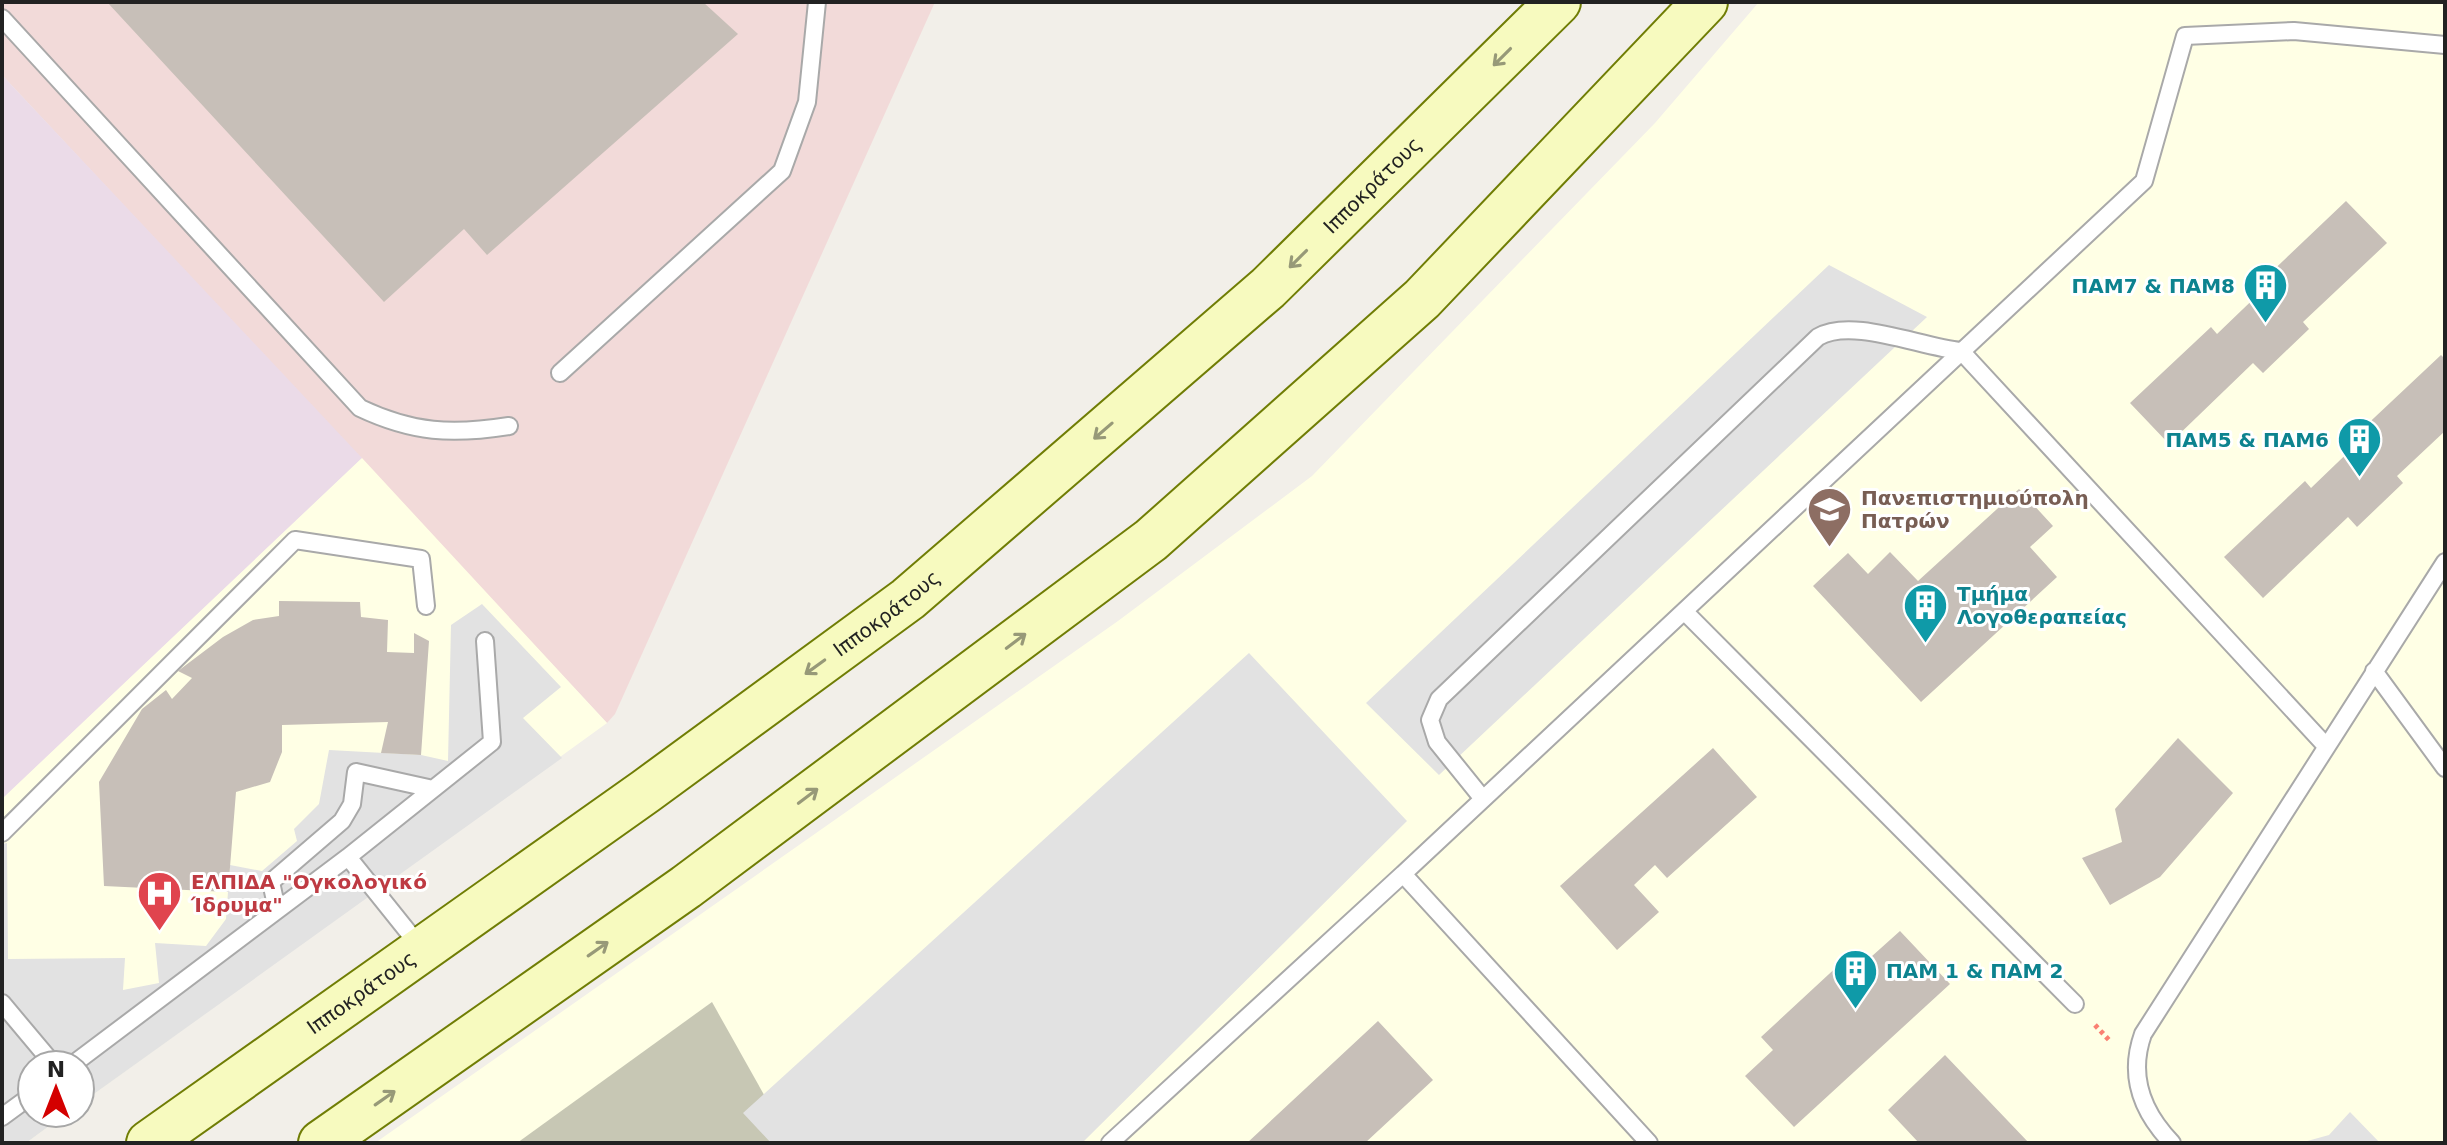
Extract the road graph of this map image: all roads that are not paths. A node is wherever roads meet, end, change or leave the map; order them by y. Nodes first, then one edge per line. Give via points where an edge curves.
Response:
1 (817, 2) edge
2 (1558, 2) edge
3 (1705, 2) edge
4 (2, 18) edge
5 (2445, 45) edge
6 (1961, 351) junction
7 (560, 373) dead end
8 (509, 426) dead end
9 (2445, 562) edge
10 (426, 606) dead end
11 (1685, 612) junction
12 (485, 641) dead end
13 (2374, 671) junction
14 (2326, 746) junction
15 (2445, 768) edge
16 (433, 789) junction
17 (1483, 799) junction
18 (2, 833) edge
19 (348, 857) junction
20 (1403, 874) junction
21 (277, 910) junction
22 (422, 949) junction
23 (2, 1003) edge
24 (2075, 1004) dead end
25 (41, 1049) edge
26 (93, 1049) edge
27 (149, 1143) edge
28 (321, 1143) edge
29 (1110, 1143) edge
30 (1649, 1143) edge
31 (2172, 1143) edge

1 - 7 lane via 807,102 782,171
2 -> 22 street, Ιπποκράτους via 1268,288 908,599
28 -> 3 street via 686,887 1151,540 1422,299
4 - 8 lane via 360,408 395,425 425,430
5 - 6 lane via 2294,31 2185,36 2144,181
6 - 11 lane
6 - 14 lane
6 - 17 lane via 1848,328 1818,337 1439,699 1430,720 1437,742
9 - 13 lane
10 - 18 lane via 421,559 295,540
11 - 17 lane
11 - 24 lane
12 - 16 lane via 492,742
13 - 14 lane
13 - 15 lane
14 - 31 lane via 2143,1034 2134,1066 2139,1091
16 - 19 lane
16 - 21 lane via 356,772 352,804 342,821 271,882
17 - 20 lane
19 - 21 lane
19 - 22 lane
20 - 29 lane
20 - 30 lane
21 - 26 lane
22 - 27 street, Ιπποκράτους
23 - 25 lane

